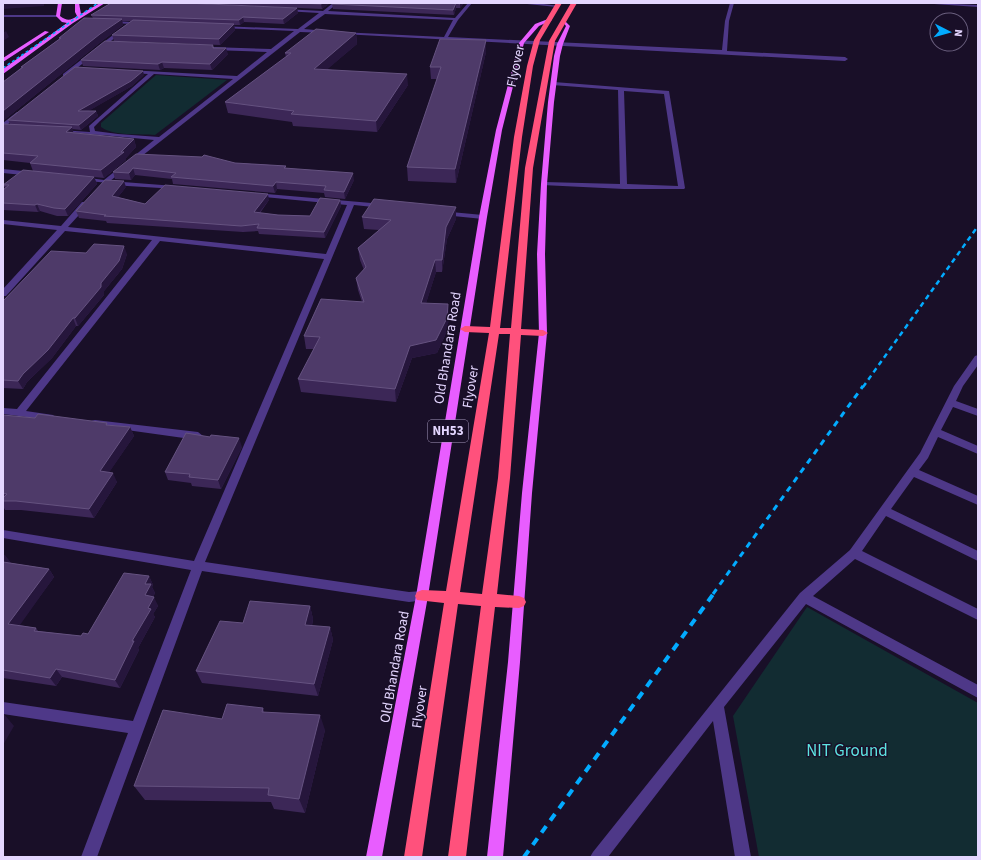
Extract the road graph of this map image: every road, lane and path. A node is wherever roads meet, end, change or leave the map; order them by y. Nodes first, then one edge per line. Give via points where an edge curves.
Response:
1 (60, 3) edge
2 (77, 3) edge
3 (103, 3) edge
4 (336, 3) edge
5 (470, 3) edge
6 (519, 3) edge
7 (574, 3) edge
8 (732, 3) edge
9 (934, 3) edge
10 (558, 4) edge
11 (957, 4) edge
12 (978, 6) edge
13 (84, 7) dead end
14 (276, 10) edge
15 (323, 12) junction
16 (78, 14) junction
17 (3, 16) edge
18 (58, 16) junction
19 (456, 19) junction
20 (64, 21) junction
21 (71, 22) junction
22 (108, 22) edge
23 (132, 23) junction
24 (140, 23) edge
25 (555, 23) junction
26 (212, 26) edge
27 (299, 30) junction
28 (329, 32) edge
29 (337, 33) edge
30 (445, 39) junction
31 (105, 43) junction
32 (113, 43) edge
33 (522, 43) junction
34 (560, 44) junction
35 (204, 48) edge
36 (273, 51) junction
37 (724, 52) junction
38 (845, 59) dead end
39 (3, 60) edge
40 (74, 68) junction
41 (82, 68) edge
42 (121, 71) edge
43 (3, 72) edge
44 (152, 73) junction
45 (63, 78) edge
46 (238, 78) junction
47 (554, 84) junction
48 (621, 89) junction
49 (27, 107) edge
50 (3, 127) edge
51 (11, 129) edge
52 (49, 131) edge
53 (104, 134) junction
54 (160, 139) junction
55 (3, 171) edge
56 (42, 175) edge
57 (74, 178) edge
58 (544, 184) junction
59 (103, 185) junction
60 (624, 186) junction
61 (184, 189) edge
62 (248, 194) edge
63 (90, 199) edge
64 (351, 203) junction
65 (390, 207) edge
66 (436, 212) edge
67 (483, 217) junction
68 (3, 222) edge
69 (63, 228) junction
70 (158, 238) junction
71 (328, 257) junction
72 (3, 294) edge
73 (465, 330) junction
74 (543, 333) junction
75 (978, 358) edge
76 (973, 374) edge
77 (951, 402) junction
78 (3, 411) edge
79 (19, 413) junction
80 (978, 413) edge
81 (58, 418) edge
82 (88, 422) edge
83 (936, 432) junction
84 (212, 438) edge
85 (978, 450) edge
86 (912, 471) junction
87 (978, 501) edge
88 (885, 511) junction
89 (3, 534) edge
90 (854, 554) junction
91 (978, 556) edge
92 (198, 566) junction
93 (422, 596) junction
94 (804, 597) junction
95 (519, 602) junction
96 (978, 615) edge
97 (978, 692) edge
98 (717, 705) junction
99 (3, 708) edge
100 (137, 728) junction
101 (90, 857) edge
102 (374, 857) edge
103 (413, 857) edge
104 (457, 857) edge
105 (494, 857) edge
106 (598, 857) edge
107 (743, 857) edge

1 - 18 main road
2 - 16 main road
3 - 16 main road
4 - 15 street
5 - 19 street
6 - 10 street
7 - 25 highway
8 - 37 street via 727,21
9 - 11 street
10 - 25 highway
11 - 12 street
13 - 16 main road
14 - 15 street
15 - 19 street
15 - 27 street
16 - 20 main road
16 - 21 main road
16 - 21 street via 84,20
17 - 18 street
18 - 20 main road
19 - 30 street
20 - 21 main road
20 - 39 main road
21 - 43 main road
22 - 23 street
23 - 24 street
23 - 31 street
25 - 33 main road, Old Bhandara Road / NH53 via 537,25
25 - 34 main road via 568,26
25 - 103 highway, Flyover via 537,40 530,66 518,137 493,342
25 - 104 highway via 529,168 504,478
26 - 27 street
27 - 28 street
27 - 36 street
29 - 30 street
30 - 33 street
31 - 32 street
31 - 40 street
33 - 34 street
33 - 67 main road, Old Bhandara Road / NH53 via 499,130
34 - 37 street
34 - 47 main road
35 - 36 street
36 - 46 street
37 - 38 street
40 - 41 street
40 - 45 street
42 - 44 street
44 - 46 street
44 - 53 street via 91,127 93,132
46 - 54 street
47 - 48 street
47 - 58 main road
48 - 60 street
48 - 60 street via 667,92 682,188
49 - 50 street
50 - 51 street
52 - 53 street
53 - 54 street
54 - 59 street
55 - 56 street
57 - 59 street
58 - 60 street
58 - 74 main road
59 - 61 street
62 - 64 street
63 - 69 street
64 - 65 street
64 - 71 street
66 - 67 street
67 - 73 main road, Old Bhandara Road / NH53
68 - 69 street
69 - 70 street
69 - 72 street
70 - 71 street
70 - 79 street
71 - 92 street via 246,443
73 - 74 highway
73 - 93 main road, Old Bhandara Road / NH53
74 - 95 main road via 526,493
75 - 76 street
76 - 77 street
77 - 80 street
77 - 83 street
78 - 79 street
79 - 81 street
82 - 84 street
83 - 85 street
83 - 86 street
86 - 87 street
86 - 88 street
88 - 90 street
88 - 91 street
89 - 92 street
90 - 94 street
90 - 96 street
92 - 93 street via 409,597
92 - 100 street
93 - 95 highway
93 - 102 main road, Old Bhandara Road / NH53
94 - 97 street
94 - 98 street
95 - 105 main road
98 - 106 street
98 - 107 street
99 - 100 street
100 - 101 street

